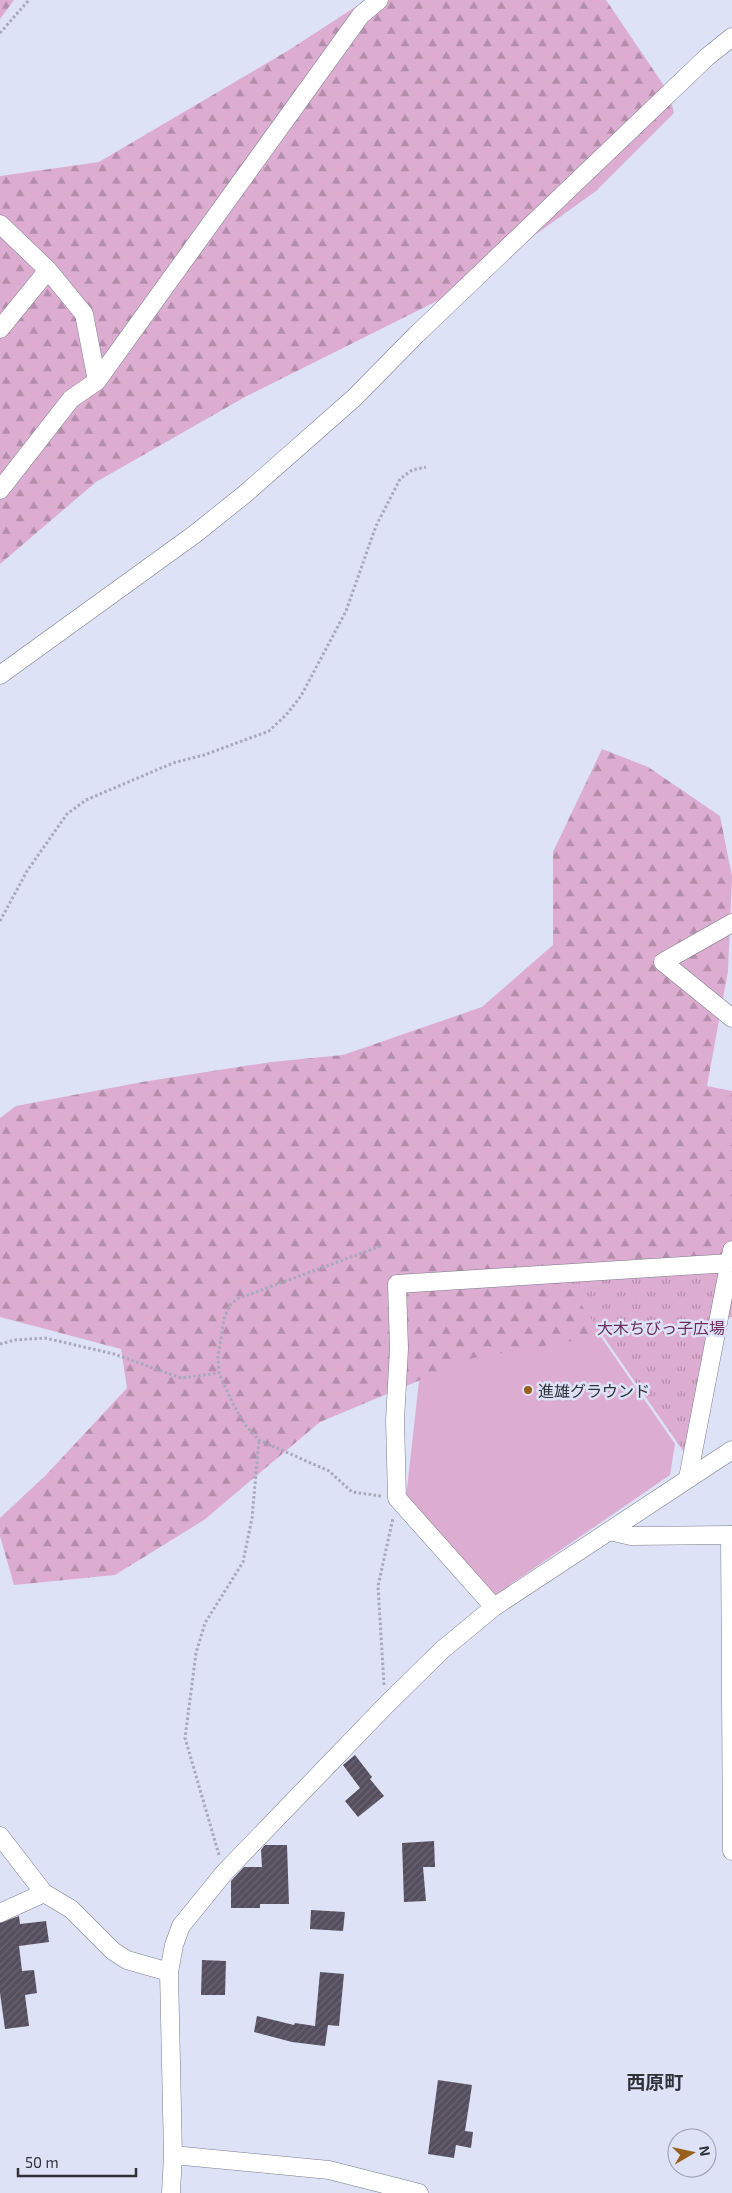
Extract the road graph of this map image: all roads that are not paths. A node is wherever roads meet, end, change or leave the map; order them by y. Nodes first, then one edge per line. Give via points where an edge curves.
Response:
1 (379, 0) edge
2 (732, 36) edge
3 (0, 224) edge
4 (48, 270) junction
5 (1, 326) edge
6 (96, 381) junction
7 (0, 490) edge
8 (0, 675) edge
9 (732, 923) edge
10 (732, 1018) edge
11 (731, 1256) edge
12 (732, 1450) edge
13 (688, 1478) junction
14 (609, 1531) junction
15 (731, 1535) edge
16 (494, 1607) junction
17 (0, 1836) edge
18 (732, 1851) edge
19 (44, 1893) junction
20 (0, 1913) edge
21 (169, 1972) junction
22 (173, 2155) junction
23 (171, 2193) edge
24 (419, 2193) edge

1 - 6 street via 361,15
2 - 8 street via 423,328 354,398 245,494
3 - 4 street
4 - 5 street
4 - 6 street via 84,314
6 - 7 street via 70,399
9 - 10 street via 663,962
11 - 13 street
11 - 16 street via 397,1284 397,1498
12 - 13 street
13 - 14 street
14 - 15 street via 631,1536
14 - 16 street
15 - 18 street
16 - 21 street via 442,1650 386,1705 224,1874 181,1926
17 - 19 street
19 - 20 street
19 - 21 street via 71,1909 112,1951 127,1960
21 - 22 street
22 - 23 street
22 - 24 street via 329,2170

